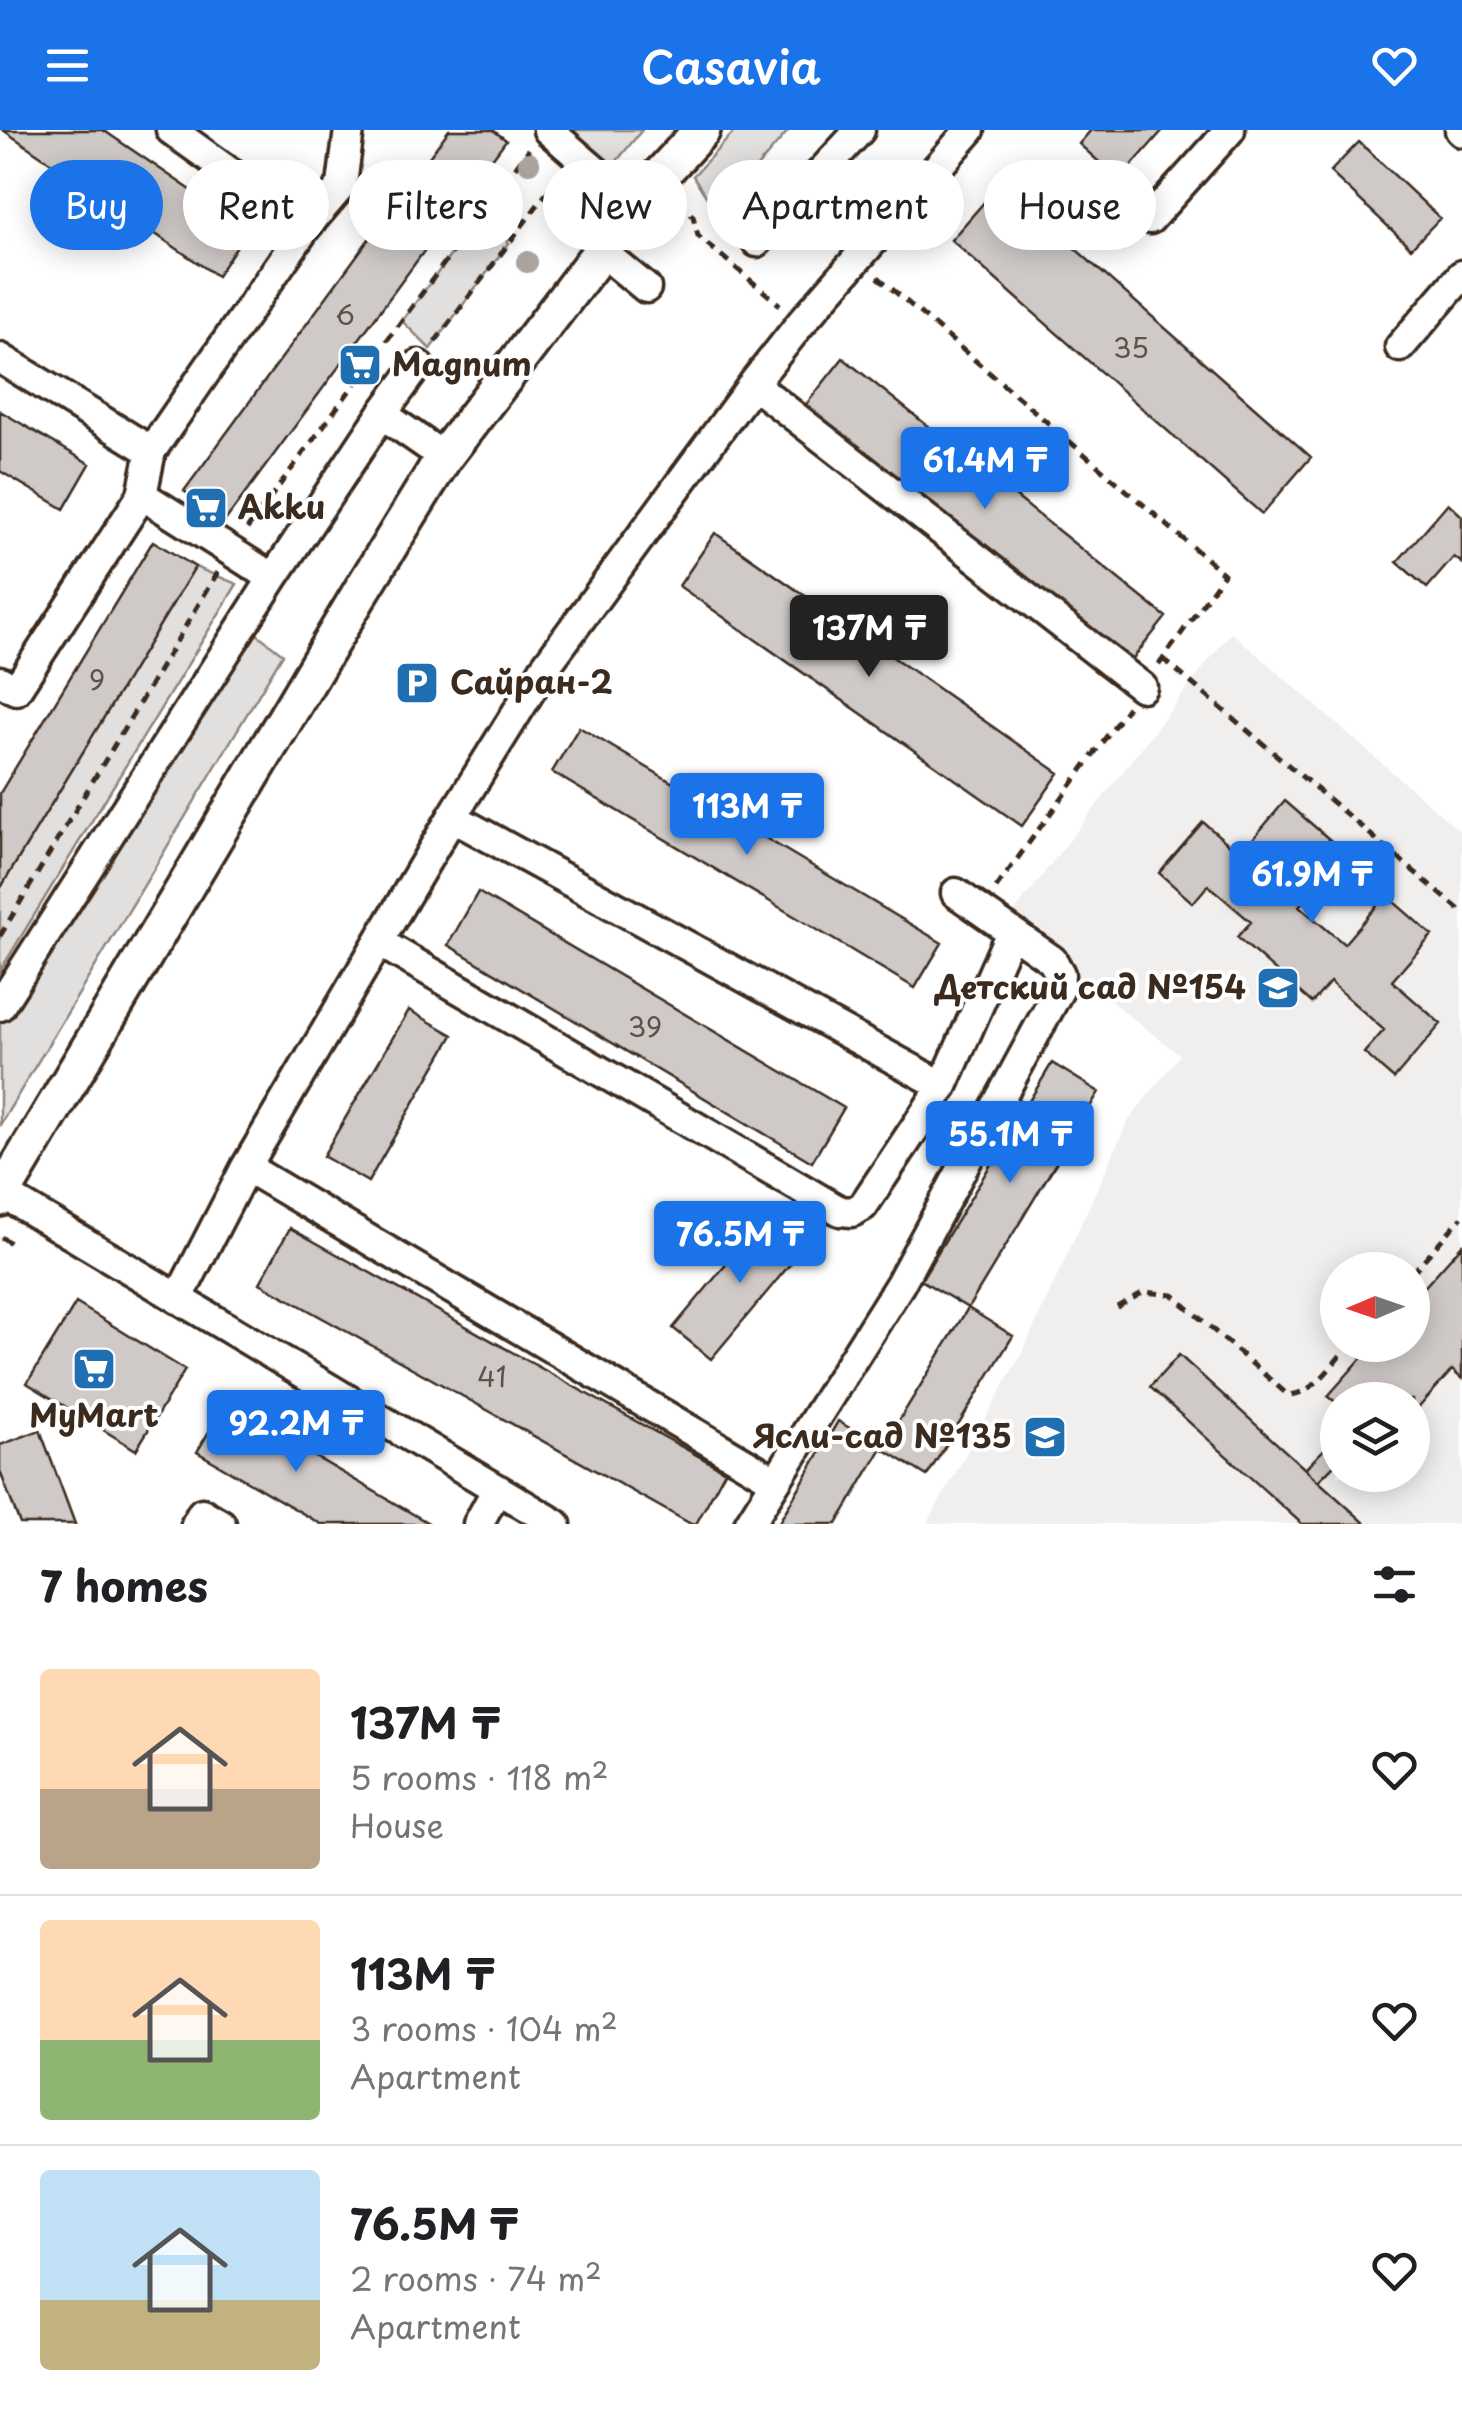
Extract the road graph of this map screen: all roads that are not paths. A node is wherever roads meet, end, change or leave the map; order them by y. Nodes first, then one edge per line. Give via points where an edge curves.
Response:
1 (170, 130) edge
2 (349, 130) edge
3 (549, 130) edge
4 (702, 130) edge
5 (860, 130) edge
6 (970, 130) edge
7 (1230, 130) edge
8 (212, 160) edge
9 (582, 160) edge
10 (674, 160) edge
11 (832, 160) edge
12 (329, 200) edge
13 (1156, 212) edge
14 (290, 250) edge
15 (601, 251) joint
16 (1462, 275) edge
17 (646, 288) dead end
18 (1400, 346) dead end
19 (0, 358) edge
20 (418, 364) road end
21 (753, 384) junction
22 (382, 414) junction
23 (151, 451) junction
24 (444, 456) junction
25 (142, 495) junction
26 (273, 578) junction
27 (0, 681) edge
28 (1142, 687) road end
29 (452, 817) junction
30 (956, 893) dead end
31 (1012, 932) junction
32 (379, 942) junction
33 (0, 1006) edge
34 (943, 1086) junction
35 (246, 1167) junction
36 (1, 1194) edge
37 (178, 1298) junction
38 (776, 1481) junction
39 (497, 1489) junction
40 (196, 1524) edge
41 (220, 1524) edge
42 (478, 1524) edge
43 (556, 1524) edge
44 (749, 1524) edge

1 - 8 street
2 - 12 street via 342,185
3 - 9 street
4 - 10 main road
5 - 11 street
6 - 21 street
7 - 13 street
14 - 23 street
15 - 17 street
15 - 24 main road
16 - 18 street
19 - 23 street
20 - 22 street
21 - 28 street
21 - 29 street via 546,667
22 - 24 street
22 - 26 street
23 - 25 street
24 - 36 main road
25 - 26 street
25 - 27 street via 16,690
26 - 33 street
29 - 32 street
29 - 34 street
30 - 31 street
31 - 34 street
31 - 38 street via 1052,960 1060,974 1058,990 900,1284
32 - 34 street via 840,1211 863,1206
32 - 35 street
35 - 37 street
35 - 38 street
36 - 37 street
37 - 39 street
38 - 44 street
39 - 42 street
39 - 43 street
40 - 41 street via 202,1513

